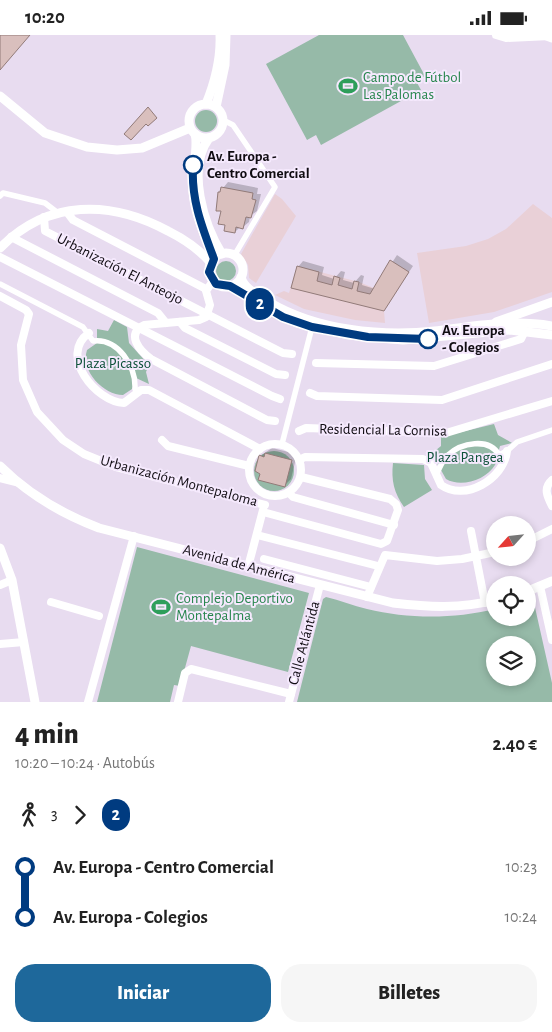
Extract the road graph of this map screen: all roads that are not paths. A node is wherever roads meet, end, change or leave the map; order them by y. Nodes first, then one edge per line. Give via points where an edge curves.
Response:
1 (220, 35) edge
2 (226, 35) edge
3 (496, 35) edge
4 (549, 36) edge
5 (0, 96) edge
6 (206, 104) junction
7 (216, 107) junction
8 (223, 120) junction
9 (193, 131) junction
10 (209, 138) junction
11 (0, 196) edge
12 (63, 212) junction
13 (44, 217) junction
14 (11, 237) junction
15 (206, 238) junction
16 (190, 245) junction
17 (0, 248) edge
18 (234, 256) junction
19 (0, 257) edge
20 (216, 259) junction
21 (241, 277) junction
22 (213, 281) junction
23 (0, 284) edge
24 (230, 286) junction
25 (206, 289) junction
26 (0, 296) edge
27 (552, 301) edge
28 (208, 314) junction
29 (180, 322) junction
30 (166, 323) junction
31 (494, 323) junction
32 (552, 326) edge
33 (312, 327) junction
34 (139, 328) junction
35 (525, 331) junction
36 (89, 333) junction
37 (552, 335) edge
38 (292, 354) dead end
39 (316, 363) dead end
40 (552, 364) edge
41 (285, 375) dead end
42 (139, 392) junction
43 (310, 393) dead end
44 (280, 399) dead end
45 (552, 401) edge
46 (275, 421) dead end
47 (552, 430) edge
48 (299, 431) dead end
49 (162, 440) dead end
50 (282, 445) junction
51 (260, 449) junction
52 (507, 451) junction
53 (299, 459) junction
54 (0, 466) edge
55 (249, 466) junction
56 (436, 476) junction
57 (301, 477) junction
58 (0, 478) edge
59 (552, 480) edge
60 (19, 483) junction
61 (256, 488) junction
62 (289, 493) junction
63 (279, 496) junction
64 (552, 506) edge
65 (264, 509) junction
66 (394, 525) junction
67 (552, 529) edge
68 (471, 531) dead end
69 (257, 535) junction
70 (134, 536) junction
71 (536, 537) edge
72 (0, 548) edge
73 (486, 554) edge
74 (476, 556) junction
75 (264, 559) dead end
76 (378, 566) junction
77 (248, 567) junction
78 (12, 580) junction
79 (552, 581) edge
80 (0, 585) edge
81 (320, 585) junction
82 (371, 587) junction
83 (540, 587) junction
84 (536, 588) edge
85 (367, 597) junction
86 (51, 602) dead end
87 (484, 603) joint
88 (114, 607) junction
89 (99, 616) junction
90 (108, 631) junction
91 (552, 640) edge
92 (24, 642) junction
93 (0, 644) edge
94 (290, 698) edge
95 (34, 702) edge
96 (88, 702) edge
97 (178, 702) edge

1 - 6 street via 219,60
2 - 7 street via 225,65
3 - 4 street via 506,38
5 - 9 street via 44,133 87,147 142,148
6 - 7 street
6 - 9 street via 191,112
7 - 8 street
8 - 10 street via 219,131
8 - 18 street via 233,125 275,187
9 - 10 street
9 - 15 street via 196,141 193,191
10 - 20 street via 201,156 200,193
11 - 12 street via 3,193 44,203
12 - 13 street
12 - 16 street via 92,208 130,214 159,226
12 - 25 street, Urbanización El Anteojo via 73,221
13 - 14 street
13 - 28 street, Urbanización El Anteojo via 45,231
14 - 17 street
14 - 30 street, Urbanización El Anteojo via 158,313
15 - 16 street via 200,246
15 - 20 street
16 - 20 street
18 - 20 street
18 - 21 street via 242,267
19 - 34 street
20 - 22 street via 209,272
21 - 24 street
21 - 31 street via 247,288 282,310 330,325 406,332
22 - 24 street via 221,286
22 - 25 street
23 - 36 street
24 - 33 street via 283,317
25 - 28 street via 210,305
26 - 65 street, Urbanización Montepaloma via 26,309 29,314 22,345 23,380 37,412 63,440 84,454 116,467
27 - 31 street
28 - 29 street via 199,320
28 - 38 street via 283,353
29 - 30 street
29 - 41 street via 185,328 276,374
30 - 34 street
31 - 32 street
33 - 35 street via 349,335 403,340
33 - 50 street
34 - 44 street
34 - 46 street via 135,341 151,359 267,420
35 - 37 street
35 - 39 street via 521,339 434,366
36 - 42 street via 93,341 111,344 124,357 133,372 134,389
36 - 42 street via 81,340 78,353 82,371 90,384 116,403 129,402
40 - 43 street, Residencial La Cornisa via 442,400 317,396
42 - 51 street via 150,390
45 - 48 street, Residencial La Cornisa via 446,433 306,428
47 - 52 street via 517,442
49 - 55 street via 168,446
50 - 51 street via 271,444
50 - 53 street via 291,449
51 - 55 street
52 - 56 street via 499,455 494,448 484,444 463,446 442,461
52 - 56 street via 503,467 481,485 450,490 441,485
53 - 56 street via 417,458 431,463
53 - 57 street
54 - 60 street, Avenida de América
55 - 61 street via 250,479
57 - 62 street
57 - 66 street via 390,499 398,511
58 - 60 street
59 - 64 street via 546,490
60 - 70 street, Avenida de América via 58,511
61 - 63 street via 264,494
61 - 65 street
62 - 63 street
62 - 66 street via 293,497
63 - 65 street
65 - 66 street via 381,544 387,541
65 - 69 street
67 - 71 street
68 - 74 street
69 - 76 street
69 - 77 street
70 - 77 street, Avenida de América
70 - 88 street
72 - 78 street
73 - 74 street
74 - 76 street via 437,561 387,554
74 - 87 street
75 - 82 street
76 - 82 street
77 - 81 street, Avenida de América
78 - 80 street
78 - 92 street
79 - 83 street
81 - 85 street, Avenida de América
81 - 94 street, Calle Atlántida
82 - 85 street
83 - 84 street
83 - 91 street
85 - 87 street, Avenida de América via 422,606
86 - 89 street
88 - 89 street
88 - 90 street
89 - 90 street
90 - 96 street
92 - 93 street
92 - 95 street
94 - 97 street via 191,669 185,673

